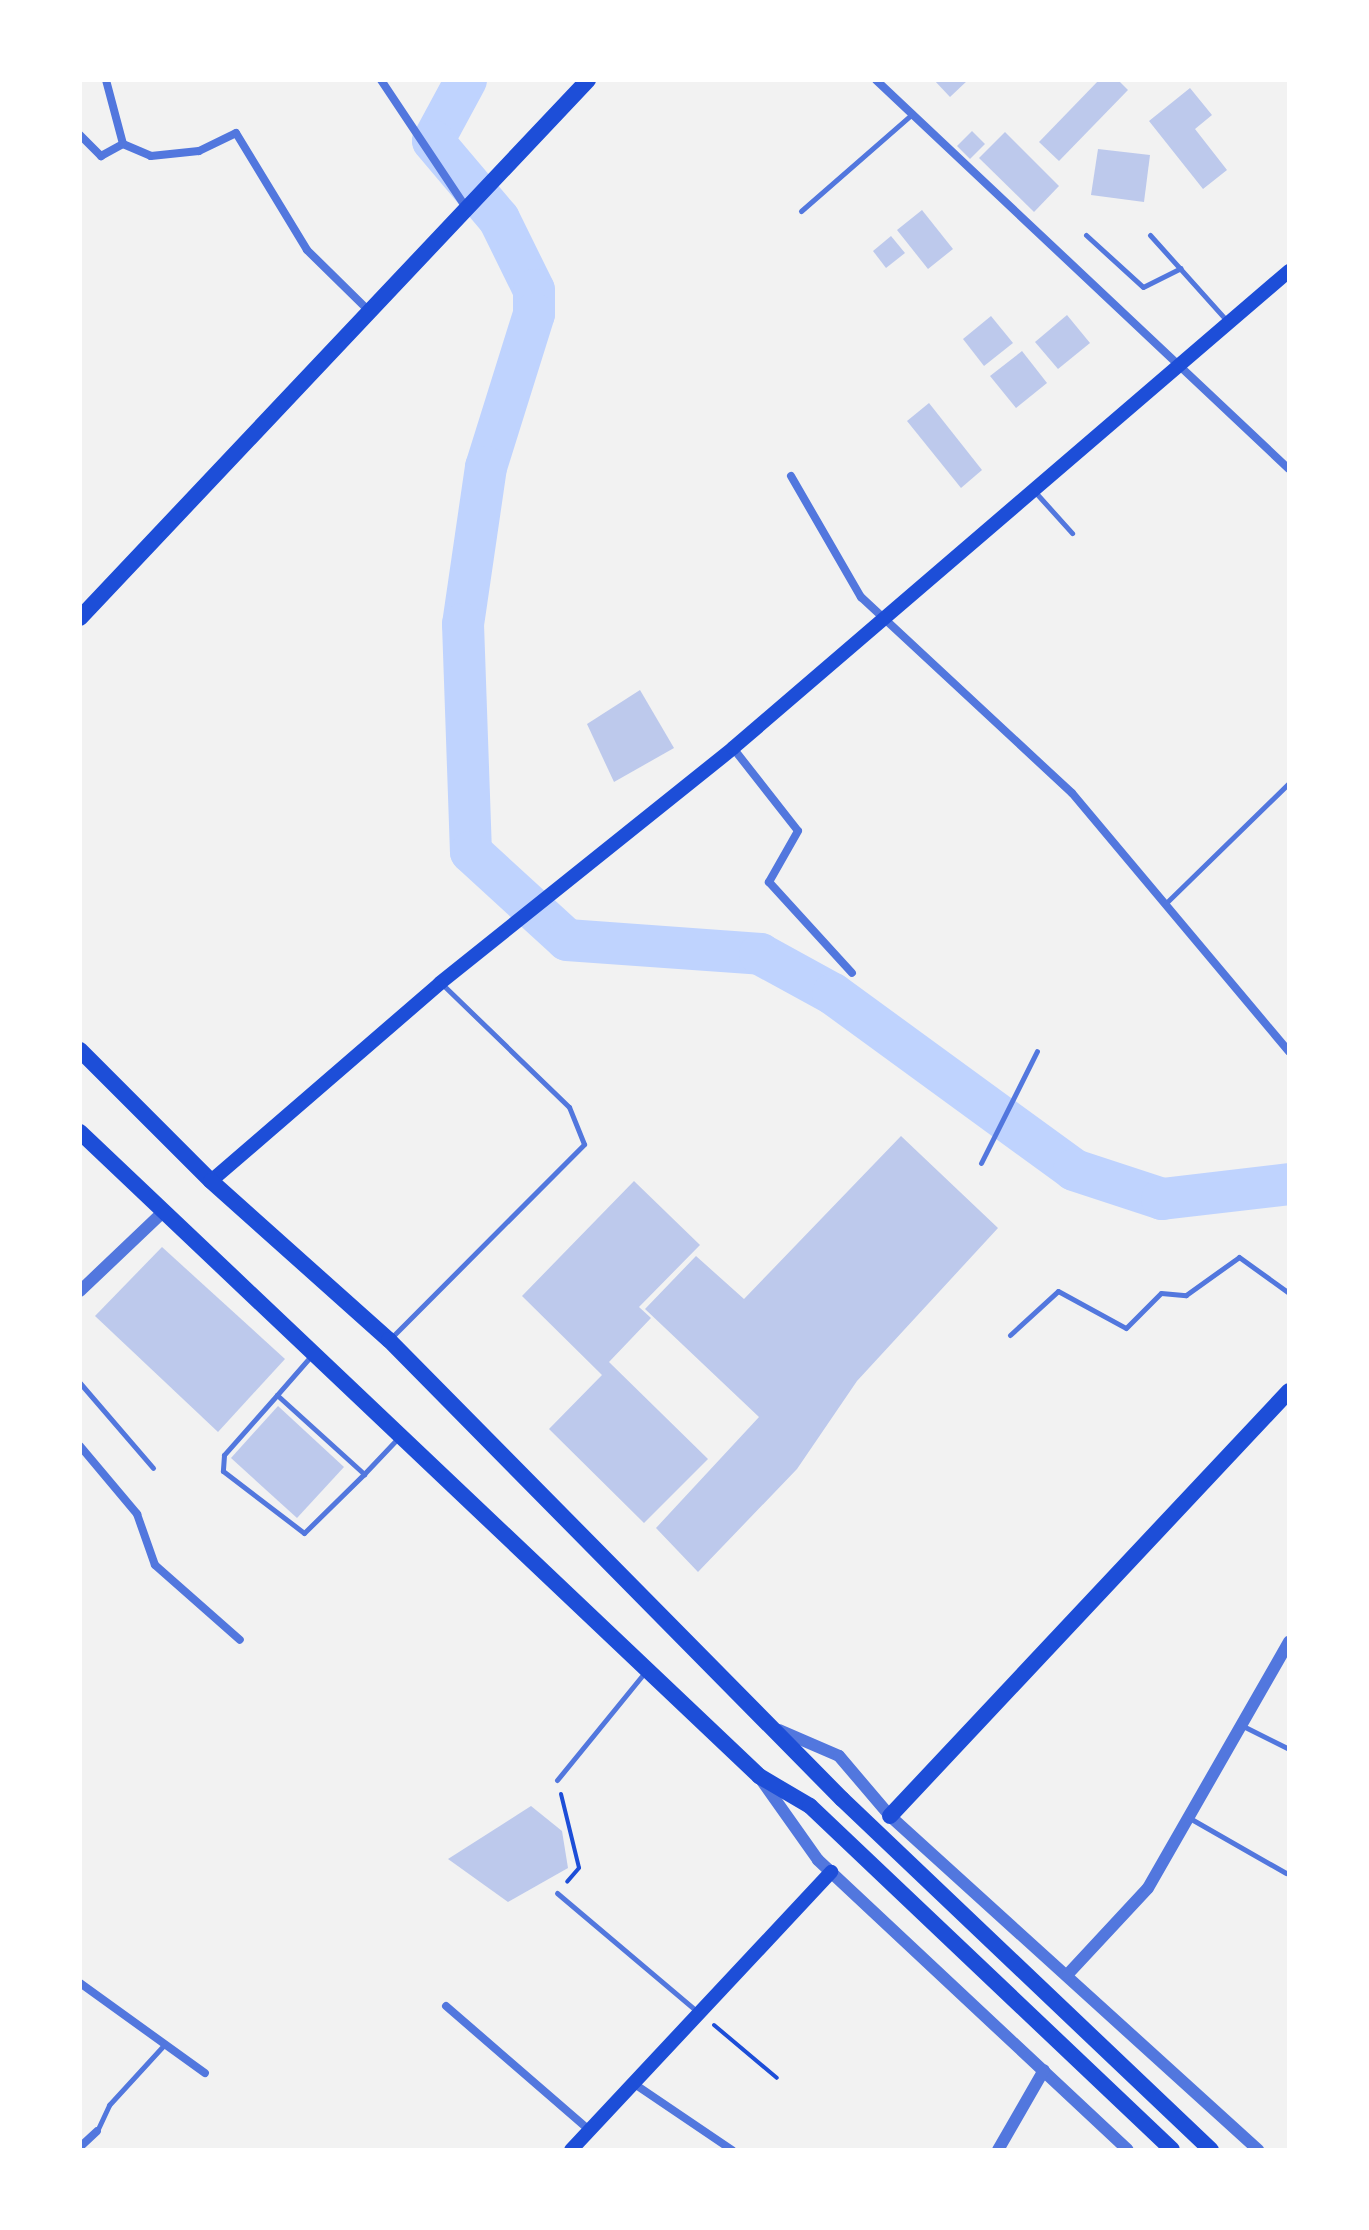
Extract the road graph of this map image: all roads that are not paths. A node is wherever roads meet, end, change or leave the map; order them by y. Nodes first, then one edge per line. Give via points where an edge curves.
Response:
1 (106, 80) edge
2 (381, 80) edge
3 (588, 80) edge
4 (876, 80) edge
5 (910, 116) junction
6 (80, 135) edge
7 (123, 144) junction
8 (472, 208) junction
9 (801, 211) dead end
10 (1086, 235) dead end
11 (1150, 235) dead end
12 (1181, 268) junction
13 (1289, 271) edge
14 (371, 313) junction
15 (1229, 323) junction
16 (1181, 367) junction
17 (1289, 469) edge
18 (791, 476) dead end
19 (1035, 492) junction
20 (1072, 533) dead end
21 (80, 618) edge
22 (883, 619) junction
23 (733, 748) junction
24 (1289, 783) edge
25 (1166, 903) junction
26 (852, 973) dead end
27 (440, 983) junction
28 (80, 1050) edge
29 (1037, 1051) dead end
30 (1289, 1052) edge
31 (80, 1132) edge
32 (981, 1163) dead end
33 (211, 1181) junction
34 (162, 1213) junction
35 (80, 1291) edge
36 (1289, 1293) edge
37 (1010, 1335) dead end
38 (389, 1340) junction
39 (314, 1353) junction
40 (80, 1383) edge
41 (1289, 1391) edge
42 (277, 1395) junction
43 (401, 1434) junction
44 (80, 1446) edge
45 (153, 1468) dead end
46 (364, 1474) junction
47 (240, 1640) dead end
48 (1289, 1642) edge
49 (648, 1668) junction
50 (1243, 1726) junction
51 (779, 1730) junction
52 (1289, 1749) edge
53 (759, 1776) junction
54 (557, 1780) road end
55 (890, 1816) junction
56 (1193, 1820) junction
57 (831, 1872) junction
58 (1286, 1873) dead end
59 (557, 1893) road end
60 (1068, 1974) junction
61 (80, 1983) edge
62 (446, 2006) dead end
63 (699, 2013) junction
64 (163, 2046) junction
65 (1044, 2070) junction
66 (205, 2073) dead end
67 (633, 2083) junction
68 (589, 2130) junction
69 (97, 2131) joint
70 (80, 2147) edge
71 (571, 2150) edge
72 (732, 2150) edge
73 (998, 2150) edge
74 (1128, 2150) edge
75 (1172, 2150) edge
76 (1211, 2150) edge
77 (1258, 2150) edge

1 - 7 street
2 - 8 street
3 - 8 main road
4 - 5 street
5 - 9 lane
5 - 16 street
6 - 7 street via 101,156
7 - 14 street via 151,156 187,153 236,133 307,250
8 - 14 main road
10 - 12 lane via 1143,287
11 - 12 lane
12 - 15 lane
13 - 15 main road
14 - 21 main road
15 - 16 main road
16 - 17 street
16 - 19 main road
18 - 22 street via 843,570
19 - 20 lane
19 - 22 main road
22 - 23 main road
22 - 25 street via 1022,742
23 - 26 street via 798,831 769,882
23 - 27 main road
24 - 25 lane
25 - 30 street
27 - 33 main road
27 - 38 lane via 569,1107 584,1144
28 - 33 main road
29 - 32 lane via 1019,1096
31 - 34 main road
33 - 38 main road
34 - 35 street
34 - 39 main road
36 - 37 lane via 1239,1257 1186,1295 1161,1293 1126,1328 1058,1291
38 - 51 main road
39 - 42 lane
39 - 43 main road
40 - 45 lane
41 - 55 main road
42 - 46 lane
42 - 46 lane via 224,1455 223,1471 304,1533
43 - 46 lane
43 - 49 main road
44 - 47 street via 137,1514 155,1565
48 - 50 street
49 - 53 main road
49 - 54 lane
50 - 52 lane
50 - 56 street
51 - 55 street via 839,1756
51 - 76 main road via 842,1799
53 - 57 street
53 - 75 main road via 810,1806
55 - 60 street
56 - 58 lane
56 - 60 street via 1148,1888
57 - 63 main road
57 - 65 street
59 - 63 lane
60 - 77 street
61 - 64 street
62 - 68 street
63 - 67 main road
64 - 66 street
64 - 69 lane via 109,2105
65 - 73 street
65 - 74 street
67 - 68 main road
67 - 72 street
68 - 71 main road
69 - 70 street

